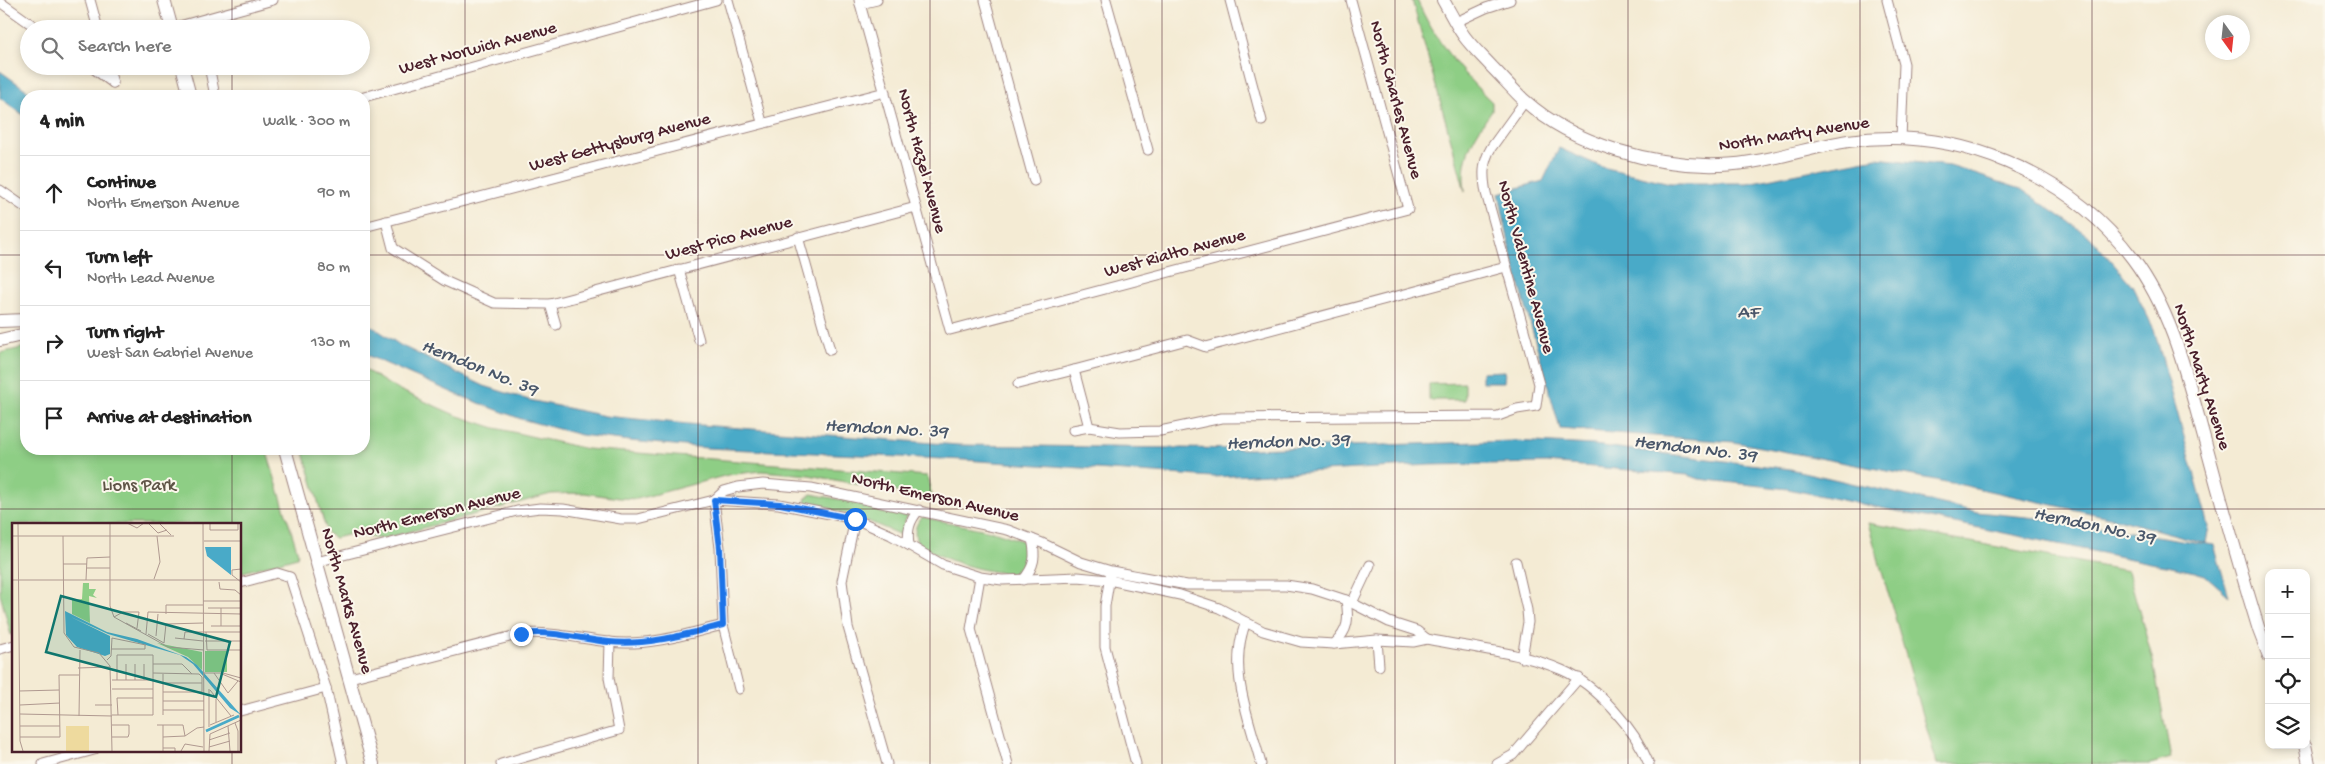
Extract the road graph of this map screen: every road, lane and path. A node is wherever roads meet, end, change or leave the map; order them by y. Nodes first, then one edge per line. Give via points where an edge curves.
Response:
1 (90, 0) edge
2 (164, 0) edge
3 (273, 0) edge
4 (716, 0) edge
5 (728, 0) edge
6 (877, 0) edge
7 (985, 0) edge
8 (1106, 0) edge
9 (1230, 0) edge
10 (1351, 0) edge
11 (1443, 0) edge
12 (1510, 0) edge
13 (1887, 0) edge
14 (1, 2) edge
15 (860, 2) edge
16 (26, 20) edge
17 (96, 20) edge
18 (170, 20) edge
19 (213, 20) edge
20 (1456, 22) junction
21 (102, 75) edge
22 (111, 75) edge
23 (184, 75) edge
24 (211, 75) edge
25 (188, 90) edge
26 (215, 90) edge
27 (885, 92) junction
28 (370, 95) edge
29 (1525, 101) junction
30 (1262, 121) dead end
31 (762, 122) junction
32 (1901, 139) junction
33 (1148, 150) dead end
34 (1034, 181) dead end
35 (0, 190) edge
36 (20, 204) edge
37 (916, 207) junction
38 (1408, 209) joint
39 (386, 221) junction
40 (370, 225) edge
41 (798, 237) junction
42 (1506, 267) junction
43 (679, 269) junction
44 (550, 304) junction
45 (20, 320) edge
46 (0, 321) edge
47 (556, 325) dead end
48 (950, 330) joint
49 (20, 335) edge
50 (0, 340) edge
51 (699, 340) dead end
52 (830, 350) dead end
53 (1074, 370) junction
54 (1018, 384) dead end
55 (1089, 427) junction
56 (1073, 430) dead end
57 (287, 455) edge
58 (714, 500) junction
59 (919, 510) junction
60 (855, 519) junction
61 (1032, 539) junction
62 (909, 545) junction
63 (316, 562) junction
64 (1516, 562) dead end
65 (1370, 565) dead end
66 (1111, 570) junction
67 (980, 577) junction
68 (1023, 580) junction
69 (1109, 580) junction
70 (241, 583) edge
71 (1349, 602) junction
72 (1246, 622) junction
73 (723, 625) junction
74 (1427, 639) junction
75 (1377, 640) junction
76 (610, 642) junction
77 (1334, 644) junction
78 (2265, 645) edge
79 (1522, 658) junction
80 (1379, 666) dead end
81 (350, 678) junction
82 (1578, 678) junction
83 (326, 688) junction
84 (739, 689) dead end
85 (241, 711) edge
86 (2306, 749) edge
87 (87, 752) edge
88 (43, 764) edge
89 (342, 764) edge
90 (373, 764) edge
91 (501, 764) edge
92 (887, 764) edge
93 (1008, 764) edge
94 (1136, 764) edge
95 (1261, 764) edge
96 (1497, 764) edge
97 (1649, 764) edge
98 (2309, 764) edge

1 - 17 street
2 - 18 street
3 - 19 street
4 - 28 street, West Norwich Avenue
5 - 31 street
6 - 15 street
7 - 34 street
8 - 33 street
9 - 30 street
10 - 38 street, North Charles Avenue
11 - 20 street
12 - 20 street
13 - 32 street via 1904,64
14 - 16 street
15 - 27 street, North Hazel Avenue
20 - 29 street via 1464,37
21 - 22 street via 113,83
23 - 25 street
24 - 26 street
27 - 31 street, West Gettysburg Avenue
27 - 37 street, North Hazel Avenue
29 - 32 street, North Marty Avenue via 1570,131 1597,143 1632,155 1673,163 1740,164 1848,141
29 - 42 street, North Valentine Avenue via 1490,148 1483,172
31 - 39 street, West Gettysburg Avenue
32 - 78 street, North Marty Avenue via 1964,147 2030,172 2085,209 2132,258 2159,301 2178,349
35 - 36 street
37 - 41 street, West Pico Avenue
37 - 48 street, North Hazel Avenue
38 - 48 street, West Rialto Avenue
39 - 40 street, West Gettysburg Avenue
39 - 44 street, West Pico Avenue via 393,248 444,280 494,303
41 - 43 street, West Pico Avenue
41 - 52 street
42 - 53 street via 1206,347 1187,340
42 - 55 street, North Valentine Avenue via 1539,384 1536,406 1498,416 1223,418 1160,431 1120,432
43 - 44 street, West Pico Avenue
43 - 51 street
44 - 47 street
45 - 46 street
49 - 50 street
53 - 54 street
53 - 55 street
55 - 56 street
57 - 63 street, North Marks Avenue
58 - 59 street, North Emerson Avenue via 724,491 738,487 786,485
58 - 60 street, North Emerson Avenue via 780,504
58 - 63 street, North Emerson Avenue via 638,519 606,518 563,509 517,510
58 - 73 street via 720,548
59 - 61 street, North Emerson Avenue via 990,525
59 - 62 street via 909,526
60 - 62 street, North Emerson Avenue
60 - 92 street via 842,581 848,627
61 - 66 street, North Emerson Avenue via 1081,562
61 - 68 street via 1035,560 1032,570
62 - 67 street, North Emerson Avenue via 943,565
63 - 81 street, North Marks Avenue
64 - 79 street via 1527,616
65 - 71 street
66 - 69 street
66 - 71 street, North Emerson Avenue via 1186,585 1286,585 1312,589
67 - 68 street, North Emerson Avenue
67 - 93 street via 971,629
68 - 69 street, North Emerson Avenue via 1078,577
69 - 72 street, North Emerson Avenue via 1204,602
69 - 94 street via 1105,647
70 - 83 street via 277,573 290,577
71 - 74 street, North Emerson Avenue via 1416,631
71 - 77 street via 1348,624
72 - 77 street, North Emerson Avenue via 1301,642
72 - 95 street via 1237,653 1239,682
73 - 76 street via 664,639
73 - 84 street
74 - 75 street, North Emerson Avenue via 1413,642
74 - 79 street, North Emerson Avenue
75 - 77 street, North Emerson Avenue
75 - 80 street
76 - 81 street via 550,632 521,634
76 - 91 street via 609,678 619,730
79 - 82 street, North Emerson Avenue via 1545,663
81 - 90 street, North Marks Avenue
82 - 96 street via 1513,755
82 - 97 street via 1618,713
83 - 85 street
83 - 89 street
86 - 98 street
87 - 88 street

